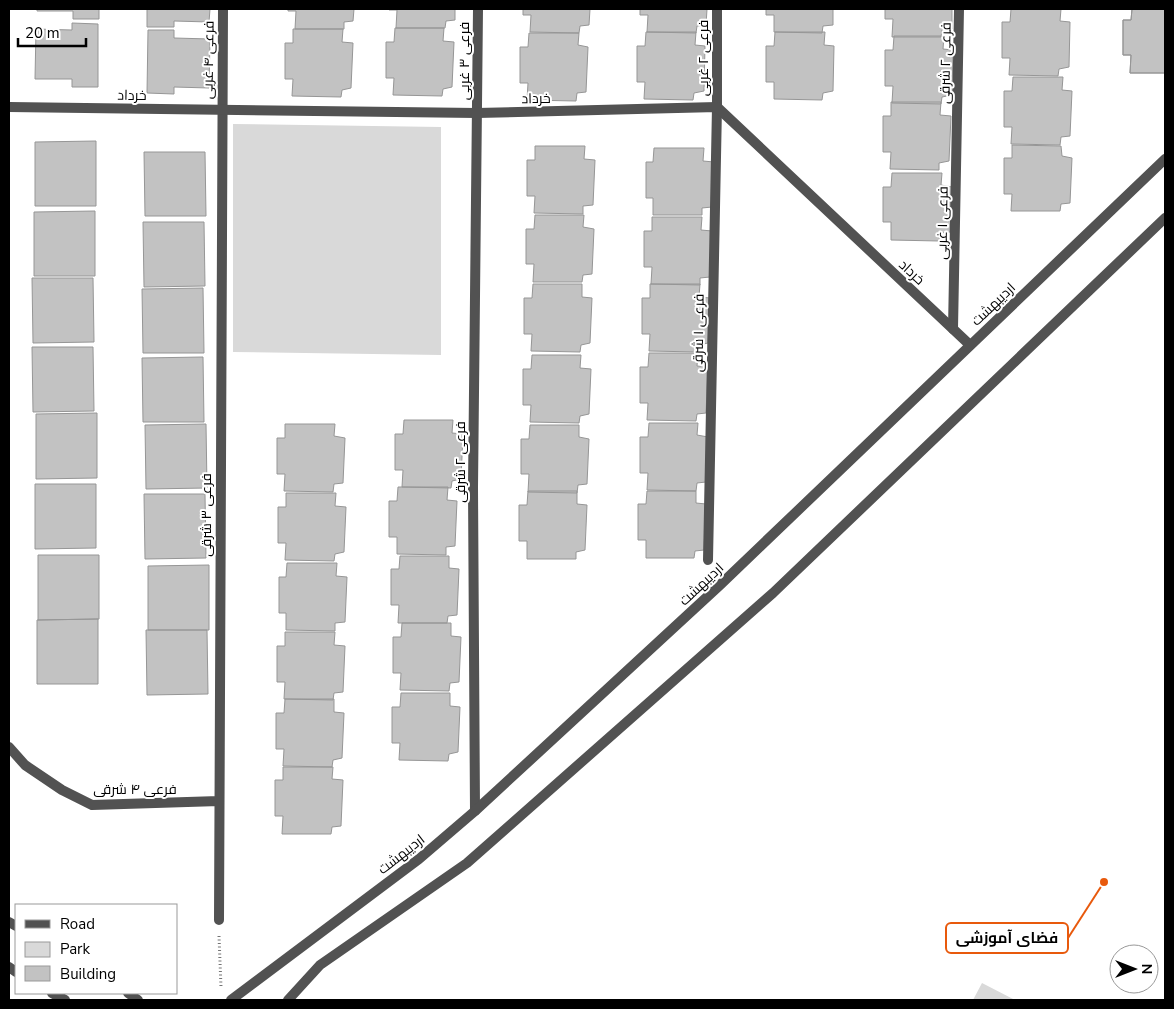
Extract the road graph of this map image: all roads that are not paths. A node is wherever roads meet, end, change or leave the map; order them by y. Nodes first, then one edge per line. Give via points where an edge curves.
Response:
1 (223, 9) edge
2 (478, 9) edge
3 (717, 9) edge
4 (959, 9) edge
5 (9, 107) edge
6 (717, 108) junction
7 (221, 111) junction
8 (477, 113) junction
9 (958, 118) joint
10 (1165, 159) edge
11 (1165, 218) edge
12 (953, 329) junction
13 (970, 345) junction
14 (708, 560) dead end
15 (9, 747) edge
16 (219, 802) junction
17 (475, 811) junction
18 (219, 920) road end
19 (54, 994) edge
20 (65, 1000) edge
21 (230, 1000) edge
22 (288, 1000) edge

1 - 7 street, فرعی ۴ غربی
2 - 8 street, فرعی ۳ غربی
3 - 6 street, فرعی ۲ غربی
4 - 9 street, فرعی ۲ شرقی
5 - 7 street, خرداد
6 - 8 street, خرداد
6 - 12 street, خرداد
6 - 14 street, فرعی ۱ شرقی
7 - 8 street, خرداد
7 - 16 street, فرعی ۳ شرقی
8 - 17 street, فرعی ۲ شرقی via 473,488
9 - 12 street, فرعی ۱ غربی
10 - 13 street, اردیبهشت
11 - 22 street via 773,593 467,863 320,965
12 - 13 street, خرداد
13 - 17 street, اردیبهشت via 720,585
15 - 16 street, فرعی ۴ شرقی via 25,765 92,805
16 - 18 street, فرعی ۳ شرقی
17 - 21 street, اردیبهشت via 419,859
19 - 20 street

